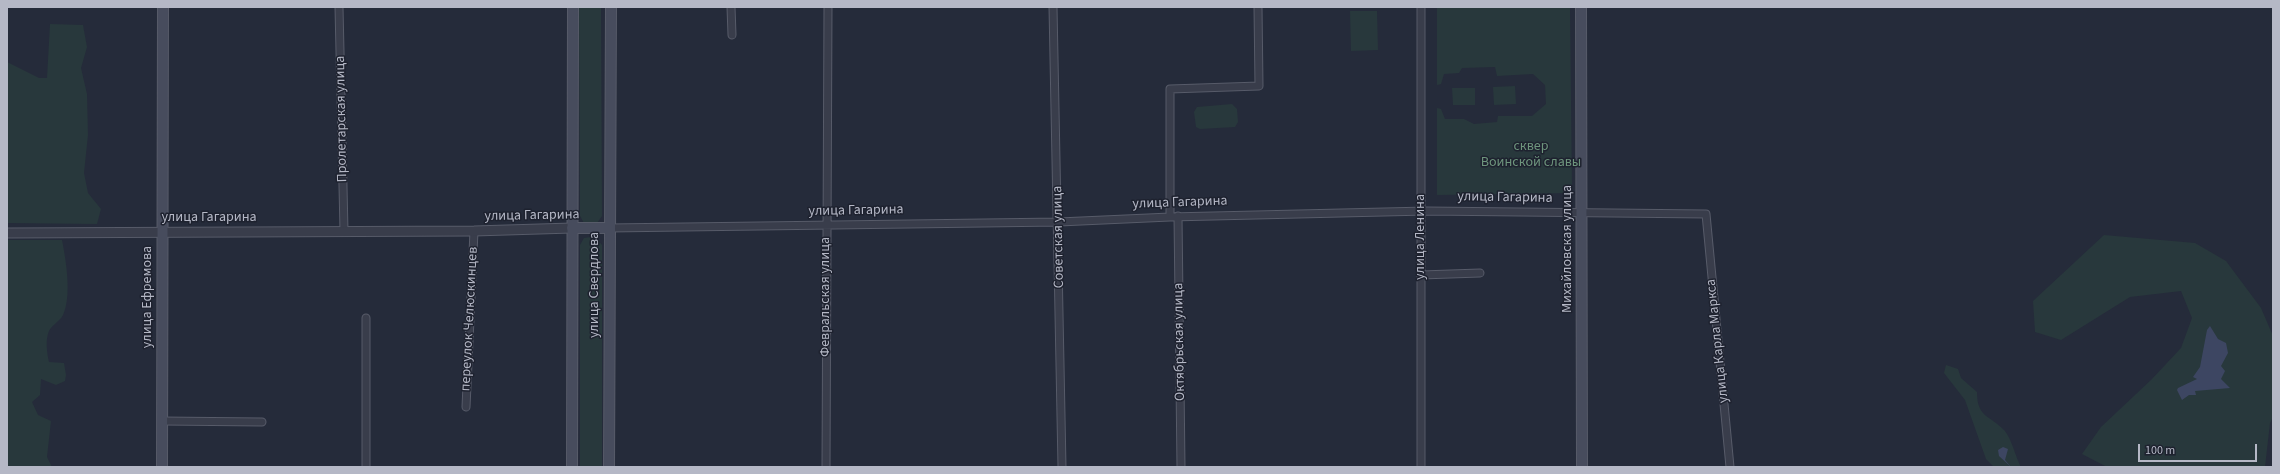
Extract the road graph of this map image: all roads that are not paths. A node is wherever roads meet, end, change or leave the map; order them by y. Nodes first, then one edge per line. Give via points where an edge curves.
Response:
1 (163, 7) edge
2 (339, 7) edge
3 (573, 7) edge
4 (611, 7) edge
5 (731, 7) edge
6 (828, 7) edge
7 (1053, 7) edge
8 (1258, 7) edge
9 (1421, 7) edge
10 (1581, 7) edge
11 (732, 35) dead end
12 (1421, 211) junction
13 (1582, 214) junction
14 (1706, 214) joint
15 (1174, 216) junction
16 (1059, 222) junction
17 (826, 226) junction
18 (572, 228) junction
19 (609, 228) junction
20 (344, 231) junction
21 (474, 231) junction
22 (7, 233) edge
23 (162, 233) junction
24 (1480, 273) dead end
25 (1421, 275) junction
26 (366, 318) dead end
27 (466, 407) dead end
28 (162, 421) junction
29 (262, 422) dead end
30 (162, 467) edge
31 (366, 467) edge
32 (572, 467) edge
33 (609, 467) edge
34 (826, 467) edge
35 (1062, 467) edge
36 (1182, 467) edge
37 (1422, 467) edge
38 (1582, 467) edge
39 (1730, 467) edge

1 - 23 main road, улица Ефремова
2 - 20 street, Пролетарская улица
3 - 18 main road, улица Свердлова
4 - 19 main road, улица Свердлова
5 - 11 street
6 - 17 street, Февральская улица
7 - 16 street, Советская улица
8 - 15 street, Октябрьская улица via 1259,86 1170,89
9 - 12 street, улица Ленина
10 - 13 main road, Михайловская улица
12 - 13 street, улица Гагарина
12 - 15 street, улица Гагарина
12 - 25 street, улица Ленина
13 - 14 street, улица Гагарина
13 - 38 main road, Михайловская улица
14 - 39 street, улица Карла Маркса
15 - 16 street, улица Гагарина
15 - 36 street, Октябрьская улица
16 - 17 street, улица Гагарина
16 - 35 street, Советская улица
17 - 19 street, улица Гагарина
17 - 34 street, Февральская улица
18 - 19 main road, улица Гагарина
18 - 21 street, улица Гагарина
18 - 32 main road, улица Свердлова
19 - 33 main road, улица Свердлова
20 - 21 street, улица Гагарина
20 - 23 street, улица Гагарина
21 - 27 street, переулок Челюскинцев
22 - 23 street, улица Гагарина
23 - 28 main road, улица Ефремова
24 - 25 street
25 - 37 street, улица Ленина
26 - 31 street
28 - 29 street
28 - 30 main road, улица Ефремова

